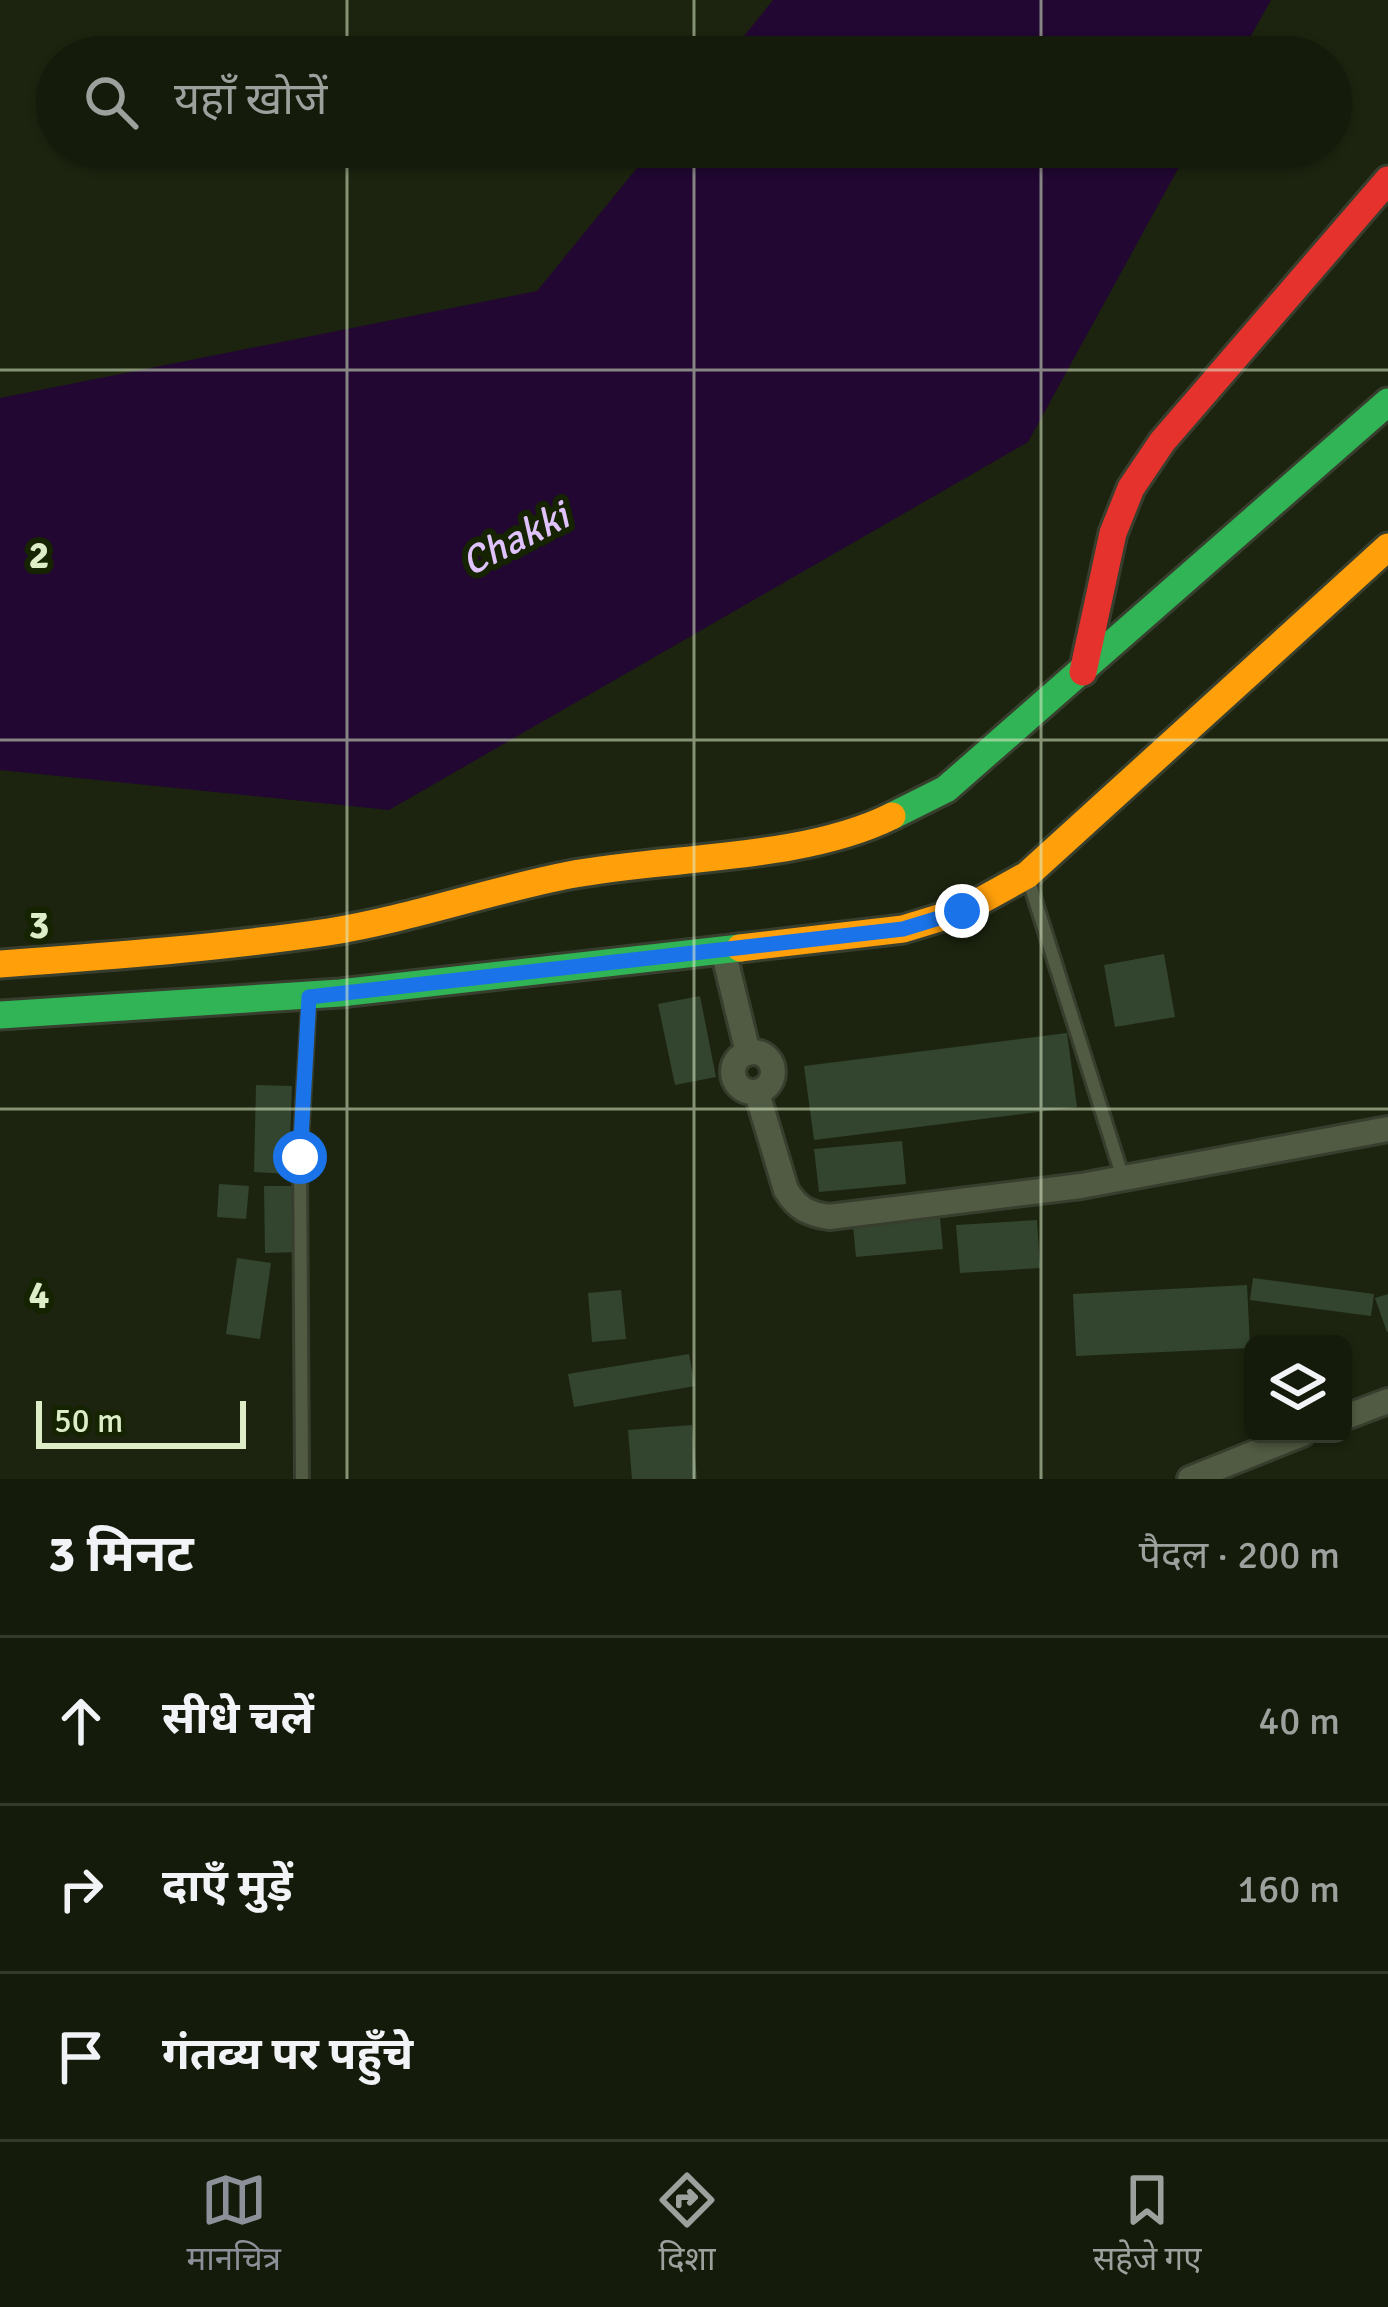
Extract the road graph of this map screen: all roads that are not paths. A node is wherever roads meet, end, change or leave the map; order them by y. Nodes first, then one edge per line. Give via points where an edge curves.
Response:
1 (1388, 180) edge
2 (1388, 402) edge
3 (1388, 547) edge
4 (1083, 672) junction
5 (1027, 874) junction
6 (723, 950) junction
7 (0, 964) edge
8 (309, 997) junction
9 (0, 1015) edge
10 (1388, 1129) edge
11 (1124, 1178) junction
12 (1388, 1401) edge
13 (1352, 1415) edge
14 (1280, 1443) edge
15 (302, 1479) edge
16 (1190, 1479) edge

1 - 4 street via 1131,488 1113,533
2 - 4 street
3 - 5 street
4 - 7 street via 946,789 874,825 786,846 570,875 332,931
5 - 6 street via 962,911 903,929
5 - 11 lane
6 - 8 street
6 - 11 street via 748,1053 760,1053 773,1068 772,1081 757,1093 786,1190 811,1214
8 - 9 street
8 - 15 lane via 300,1157
10 - 11 street
12 - 13 street
14 - 16 street

